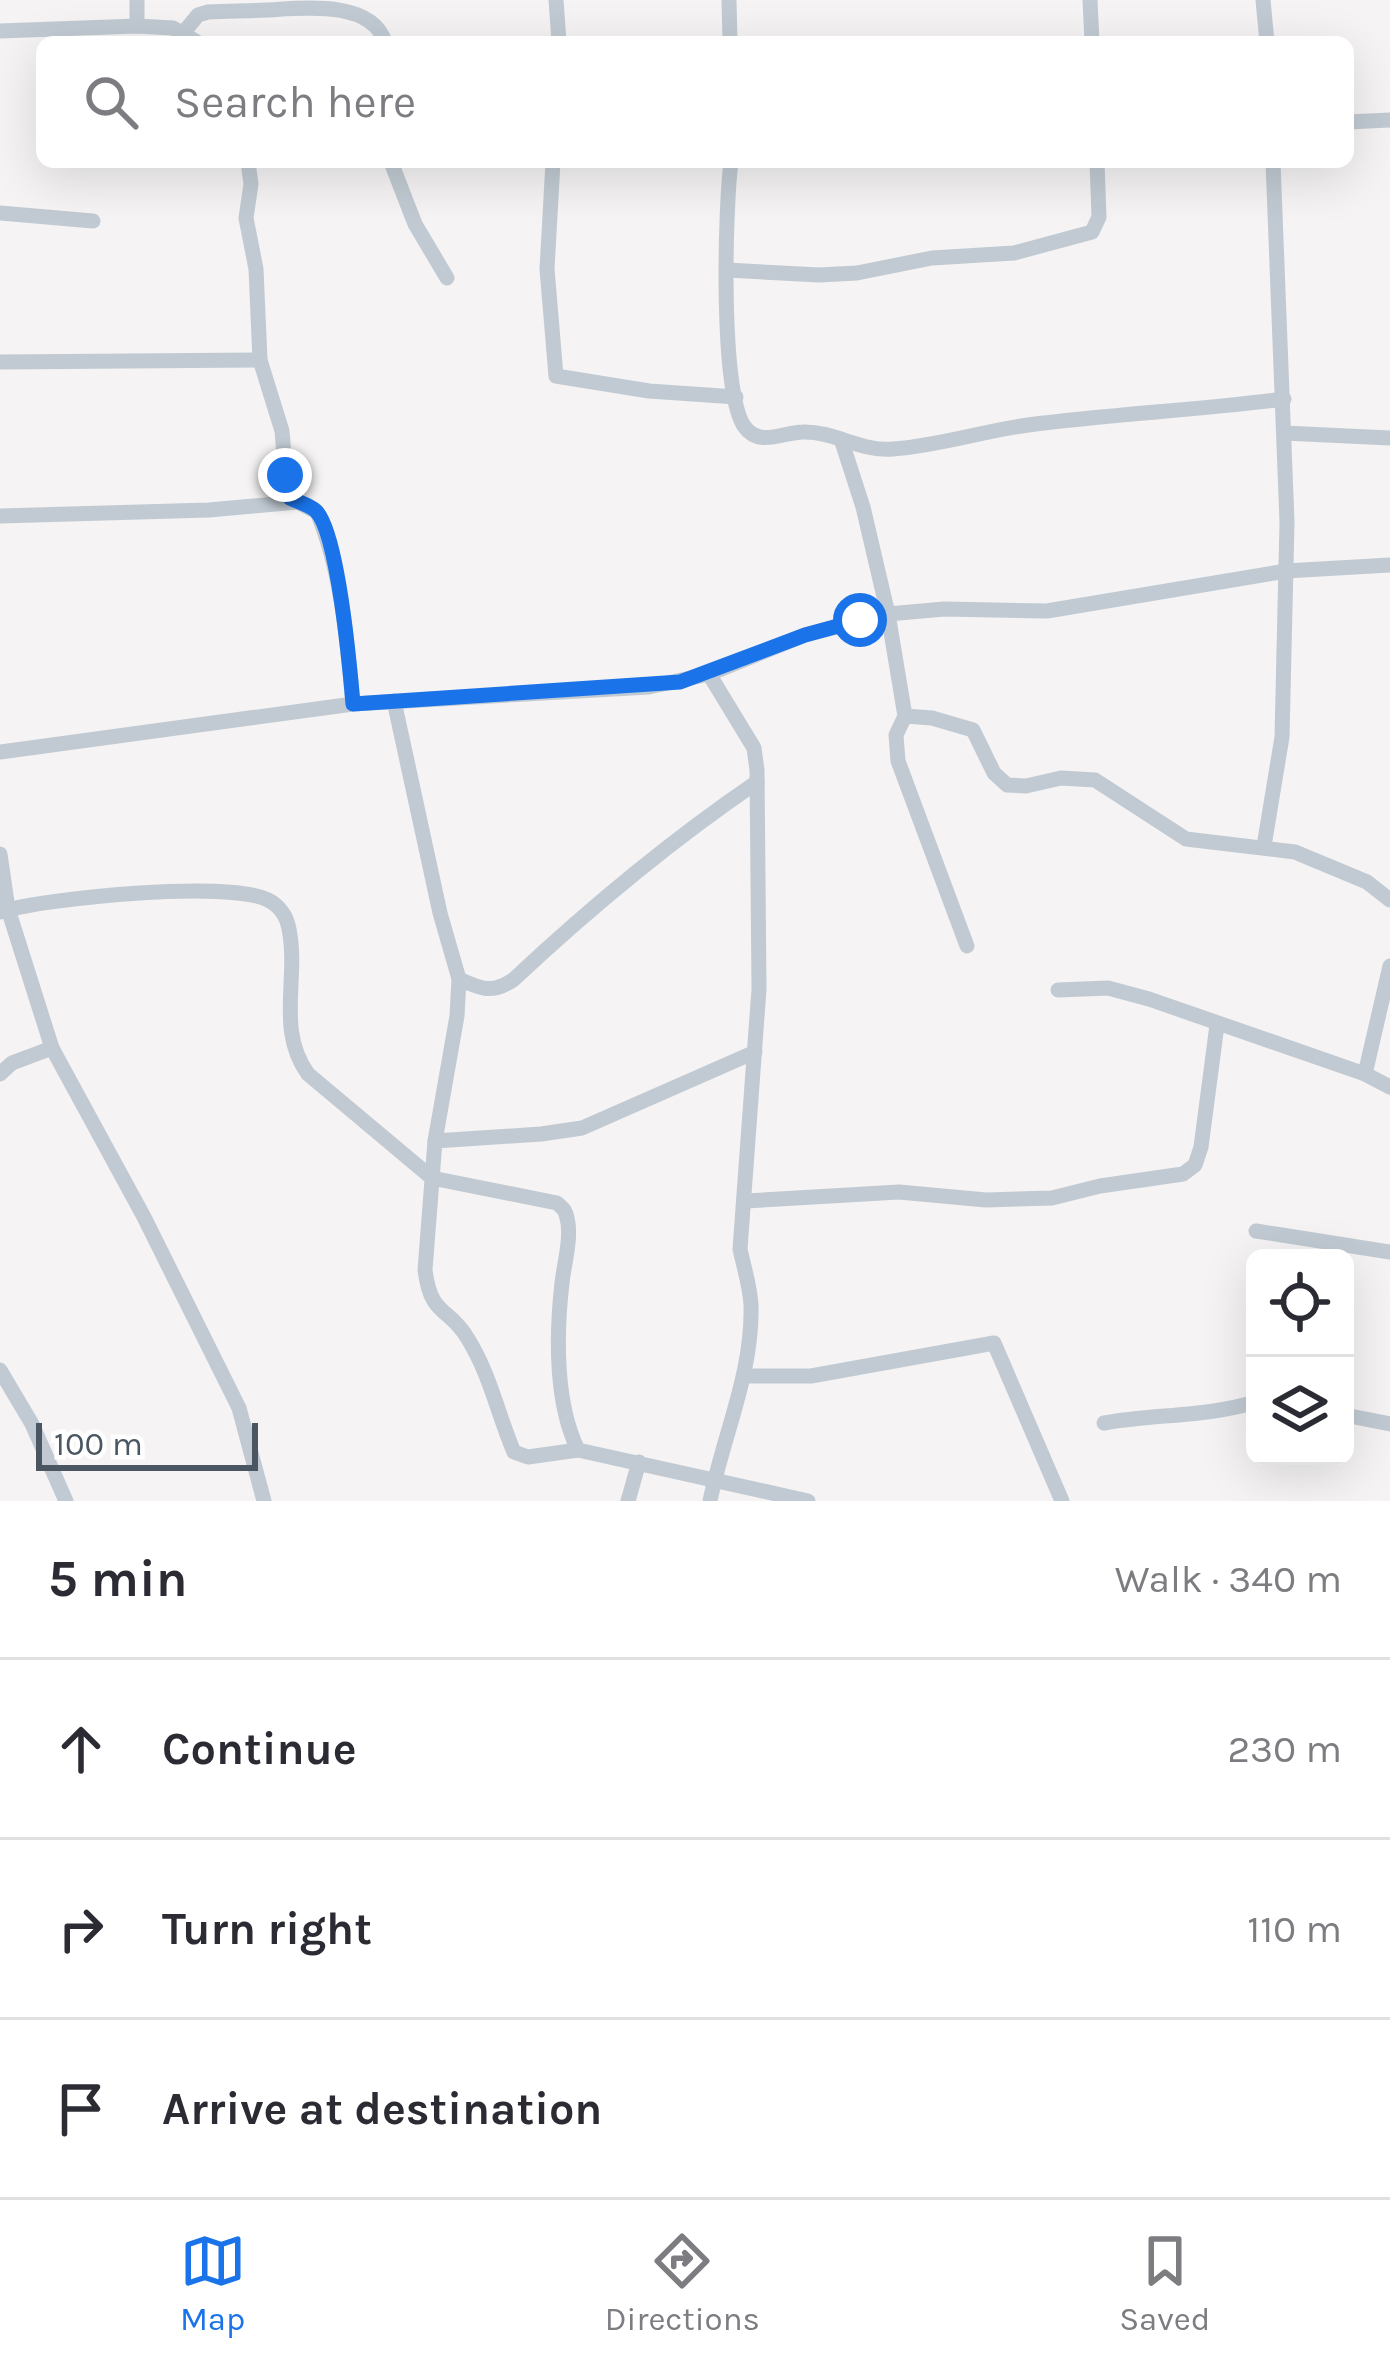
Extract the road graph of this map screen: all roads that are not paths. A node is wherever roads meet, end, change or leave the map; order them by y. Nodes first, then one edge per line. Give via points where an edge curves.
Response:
1 (137, 0) edge
2 (556, 0) edge
3 (728, 0) edge
4 (1090, 0) edge
5 (1263, 0) edge
6 (137, 26) junction
7 (0, 31) edge
8 (186, 36) edge
9 (191, 36) edge
10 (382, 36) edge
11 (559, 36) edge
12 (730, 36) edge
13 (1092, 36) edge
14 (1266, 36) edge
15 (1390, 120) edge
16 (1354, 122) edge
17 (249, 168) edge
18 (393, 168) edge
19 (553, 168) edge
20 (730, 168) edge
21 (1097, 168) edge
22 (1273, 168) edge
23 (0, 213) edge
24 (93, 221) dead end
25 (727, 270) junction
26 (448, 278) dead end
27 (260, 360) junction
28 (0, 362) edge
29 (736, 397) junction
30 (1284, 399) junction
31 (1285, 433) junction
32 (1390, 438) edge
33 (841, 440) junction
34 (297, 502) junction
35 (0, 515) edge
36 (1390, 565) edge
37 (1286, 571) junction
38 (888, 614) junction
39 (710, 674) junction
40 (394, 701) junction
41 (353, 704) junction
42 (905, 716) junction
43 (0, 752) edge
44 (757, 782) junction
45 (1264, 846) junction
46 (0, 854) edge
47 (1390, 900) edge
48 (4, 911) edge
49 (967, 946) dead end
50 (1390, 966) edge
51 (459, 979) junction
52 (1058, 991) dead end
53 (1217, 1025) junction
54 (52, 1048) junction
55 (755, 1052) junction
56 (0, 1074) edge
57 (1365, 1074) junction
58 (1390, 1088) edge
59 (435, 1141) junction
60 (432, 1178) junction
61 (746, 1201) junction
62 (1256, 1231) dead end
63 (1390, 1252) edge
64 (0, 1370) edge
65 (743, 1376) junction
66 (1246, 1404) edge
67 (1354, 1417) edge
68 (1104, 1423) dead end
69 (1390, 1424) edge
70 (578, 1450) junction
71 (639, 1462) junction
72 (714, 1481) junction
73 (66, 1501) edge
74 (264, 1501) edge
75 (628, 1501) edge
76 (710, 1501) edge
77 (808, 1501) edge
78 (1062, 1501) edge

1 - 6 street
2 - 11 street
3 - 12 street
4 - 13 street
5 - 14 street
6 - 7 street
6 - 8 street
9 - 10 street via 198,15 208,12 330,6 360,12
15 - 16 street
17 - 27 street
18 - 26 street
19 - 29 street via 547,268 556,376
20 - 25 street
21 - 25 street via 1100,217 1077,238 857,273
22 - 30 street
23 - 24 street
25 - 29 street
27 - 28 street
27 - 34 street via 283,431 286,491
29 - 33 street via 754,436 799,431
30 - 31 street
30 - 33 street via 1028,425 896,449
31 - 32 street
31 - 37 street
33 - 38 street
34 - 35 street
34 - 41 street via 317,512 332,558
36 - 37 street
37 - 38 street via 1047,611
37 - 45 street via 1282,736
38 - 39 street via 805,635
38 - 42 street
39 - 40 street via 649,687
39 - 44 street via 754,748
40 - 41 street
40 - 51 street
41 - 43 street
42 - 45 street via 973,730 1006,785 1095,780 1186,839
42 - 49 street via 896,734 898,761
44 - 51 street via 658,852 514,980 484,991
44 - 55 street
45 - 47 street via 1324,863
46 - 48 street
48 - 54 street
48 - 60 street via 122,893 266,898 290,928 296,1057
50 - 57 street
51 - 59 street
52 - 53 street via 1108,988
53 - 57 street
53 - 61 street via 1201,1147 1184,1174 1052,1198 899,1192
54 - 56 street
54 - 74 street via 239,1408
55 - 59 street via 582,1128
55 - 61 street
57 - 58 street
59 - 60 street
60 - 70 street via 425,1270 433,1304 469,1340 514,1452
60 - 70 street via 565,1210 560,1350
61 - 65 street via 740,1249 751,1308
62 - 63 street
64 - 73 street
65 - 72 street
65 - 78 street via 811,1376 994,1343
66 - 68 street
67 - 69 street
70 - 71 street
71 - 72 street
71 - 75 street
72 - 76 street
72 - 77 street

